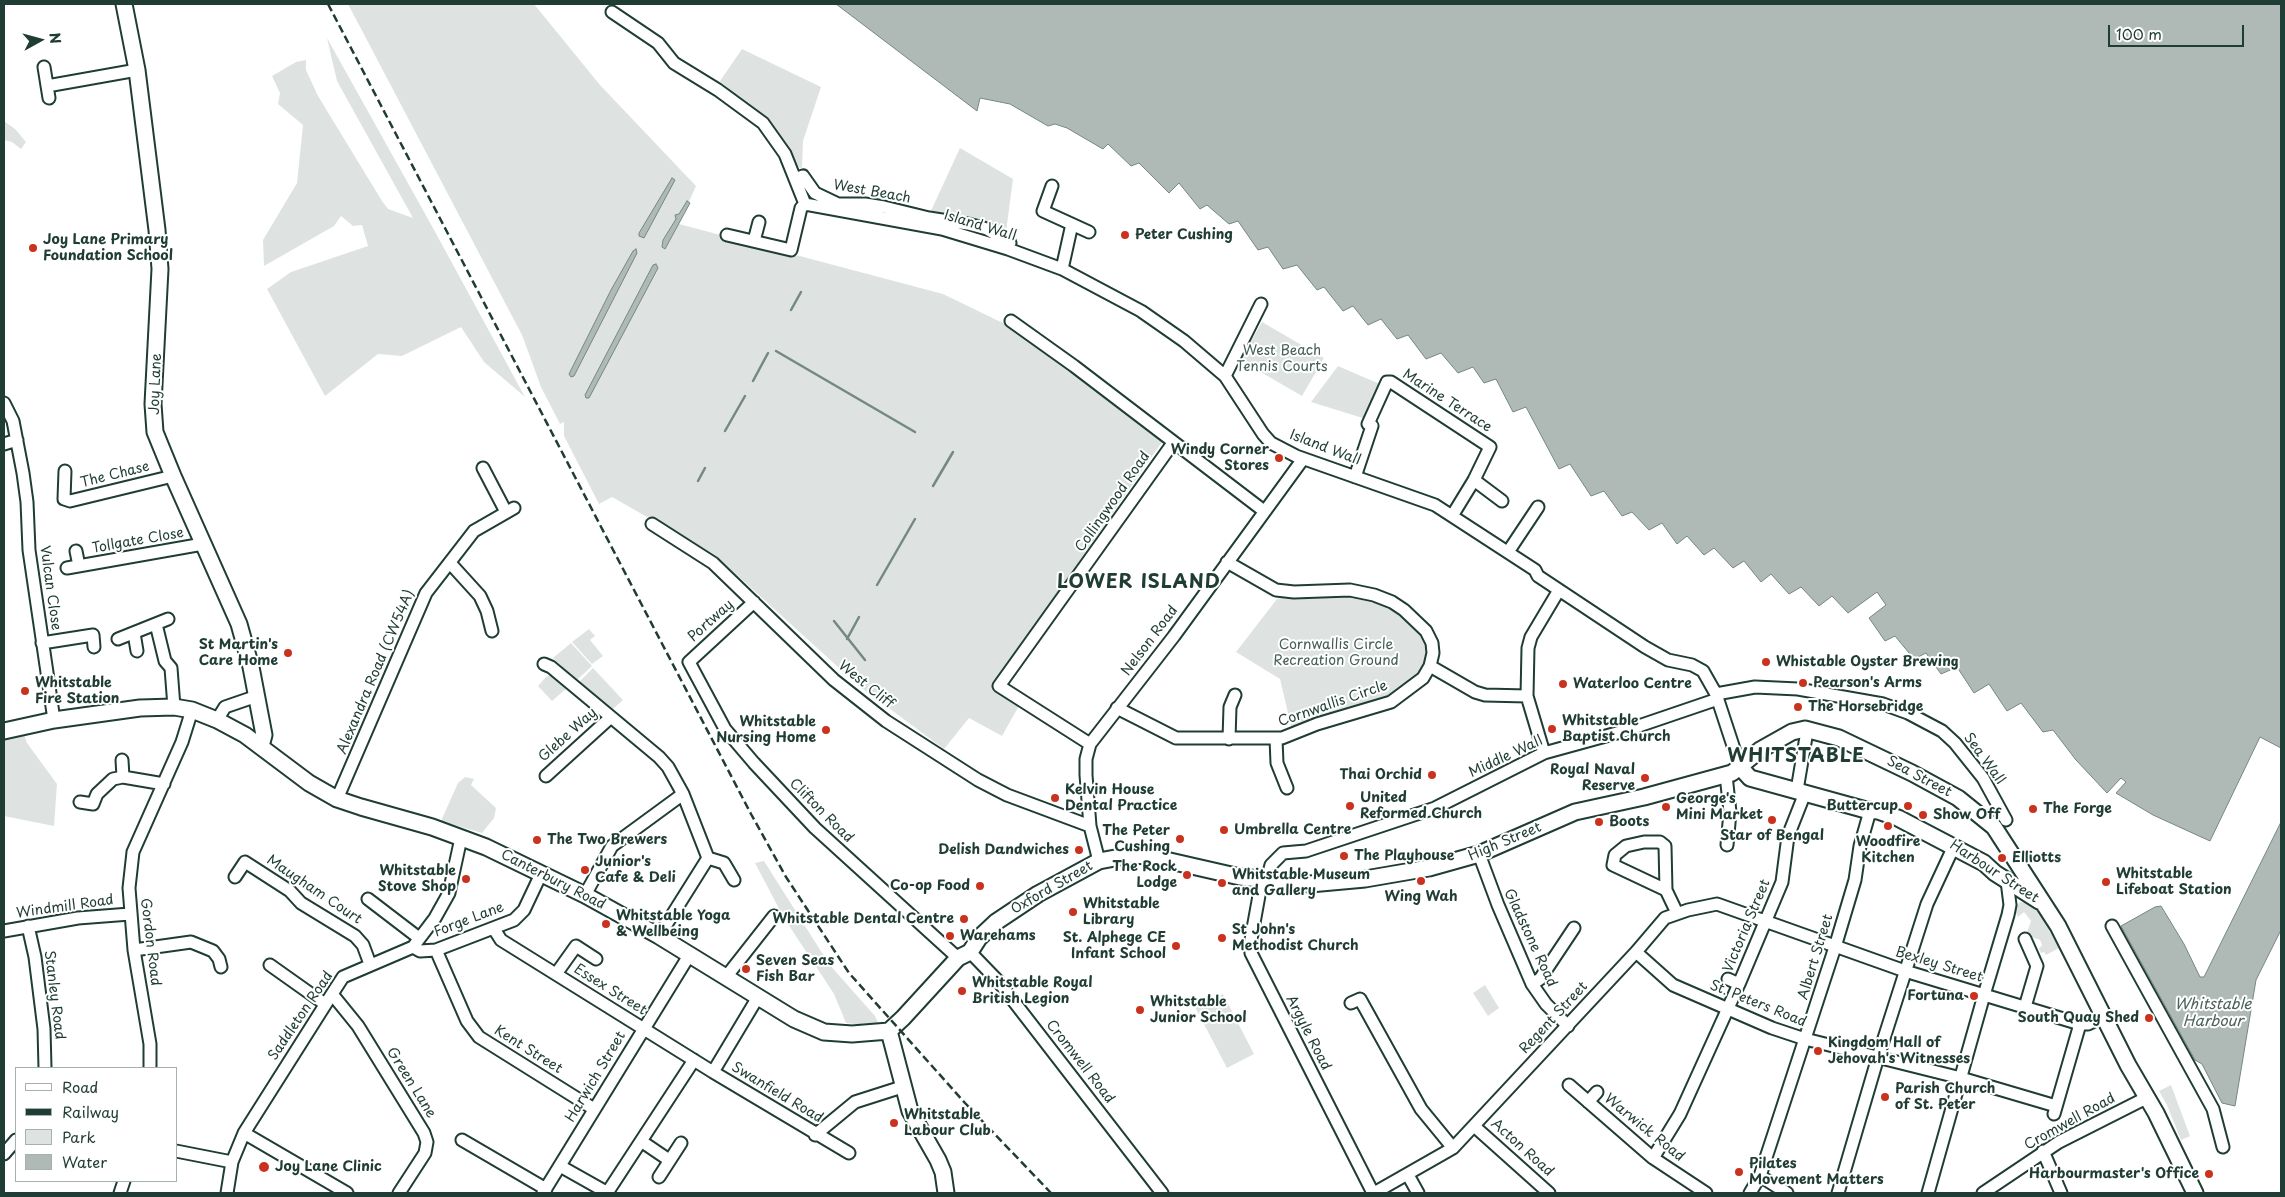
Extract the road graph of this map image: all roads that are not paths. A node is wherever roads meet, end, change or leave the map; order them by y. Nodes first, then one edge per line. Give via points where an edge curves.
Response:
1 (124, 4) edge
2 (612, 12) dead end
3 (44, 67) dead end
4 (138, 70) junction
5 (47, 86) junction
6 (49, 98) dead end
7 (795, 179) junction
8 (1052, 186) dead end
9 (805, 204) junction
10 (758, 222) dead end
11 (1072, 224) junction
12 (1089, 232) dead end
13 (727, 234) dead end
14 (754, 241) junction
15 (1010, 243) dead end
16 (1062, 269) junction
17 (1261, 304) dead end
18 (1011, 322) dead end
19 (1225, 376) junction
20 (4, 403) edge
21 (17, 440) junction
22 (1173, 443) junction
23 (4, 444) edge
24 (1303, 458) junction
25 (484, 468) dead end
26 (65, 471) dead end
27 (173, 476) junction
28 (1355, 477) junction
29 (1474, 480) junction
30 (1502, 501) dead end
31 (1538, 507) dead end
32 (1264, 511) junction
33 (1452, 516) junction
34 (652, 524) dead end
35 (202, 544) junction
36 (76, 551) dead end
37 (1508, 552) junction
38 (1227, 562) junction
39 (450, 563) junction
40 (79, 566) junction
41 (67, 568) dead end
42 (1559, 590) junction
43 (754, 602) junction
44 (168, 619) dead end
45 (156, 624) junction
46 (492, 631) dead end
47 (134, 633) junction
48 (118, 639) dead end
49 (42, 643) junction
50 (94, 647) dead end
51 (137, 651) dead end
52 (689, 662) joint
53 (544, 664) dead end
54 (1430, 666) junction
55 (1235, 695) dead end
56 (257, 696) junction
57 (1527, 696) junction
58 (1717, 696) junction
59 (174, 707) junction
60 (1118, 708) junction
61 (192, 710) junction
62 (611, 717) junction
63 (54, 720) junction
64 (217, 720) junction
65 (1805, 729) junction
66 (4, 731) edge
67 (1229, 739) junction
68 (1276, 739) junction
69 (1090, 744) junction
70 (261, 746) junction
71 (1544, 753) junction
72 (122, 760) dead end
73 (1740, 767) junction
74 (1726, 775) junction
75 (546, 776) dead end
76 (123, 777) junction
77 (164, 784) junction
78 (1287, 788) dead end
79 (1801, 792) junction
80 (683, 794) junction
81 (338, 798) junction
82 (80, 802) dead end
83 (1870, 811) junction
84 (2006, 820) dead end
85 (1090, 826) junction
86 (461, 838) junction
87 (1727, 845) dead end
88 (1954, 846) junction
89 (1479, 854) junction
90 (708, 858) junction
91 (1099, 860) junction
92 (2024, 873) junction
93 (541, 874) junction
94 (234, 877) dead end
95 (1265, 879) junction
96 (734, 880) dead end
97 (2011, 884) junction
98 (1666, 890) junction
99 (585, 895) junction
100 (368, 899) dead end
101 (2045, 905) junction
102 (1677, 913) junction
103 (130, 914) junction
104 (774, 916) dead end
105 (1762, 920) junction
106 (28, 926) junction
107 (2112, 926) dead end
108 (1574, 928) dead end
109 (494, 929) junction
110 (4, 931) edge
111 (660, 936) junction
112 (2025, 939) dead end
113 (416, 942) junction
114 (1834, 947) junction
115 (134, 950) junction
116 (436, 950) junction
117 (1636, 952) junction
118 (690, 954) junction
119 (964, 955) junction
120 (596, 960) dead end
121 (370, 964) junction
122 (270, 965) dead end
123 (221, 968) dead end
124 (1906, 971) junction
125 (556, 974) junction
126 (726, 977) junction
127 (1728, 979) dead end
128 (1532, 984) junction
129 (1739, 984) junction
130 (332, 994) junction
131 (1984, 994) junction
132 (758, 997) junction
133 (1351, 1003) dead end
134 (325, 1004) junction
135 (2025, 1007) junction
136 (1728, 1010) junction
137 (2104, 1016) junction
138 (2080, 1024) junction
139 (1568, 1026) junction
140 (643, 1029) junction
141 (889, 1031) junction
142 (1805, 1039) junction
143 (1878, 1057) junction
144 (694, 1060) junction
145 (45, 1067) edge
146 (150, 1067) edge
147 (713, 1072) junction
148 (1962, 1078) junction
149 (1569, 1085) dead end
150 (902, 1087) junction
151 (1597, 1092) dead end
152 (2148, 1097) junction
153 (1588, 1102) junction
154 (594, 1109) junction
155 (1474, 1126) junction
156 (244, 1133) junction
157 (815, 1135) junction
158 (462, 1140) dead end
159 (15, 1141) edge
160 (641, 1141) junction
161 (681, 1143) dead end
162 (2223, 1147) dead end
163 (1453, 1148) junction
164 (178, 1151) edge
165 (2043, 1152) junction
166 (849, 1153) dead end
167 (4, 1154) edge
168 (1653, 1158) junction
169 (669, 1160) junction
170 (232, 1162) junction
171 (560, 1166) junction
172 (1408, 1175) junction
173 (1760, 1176) junction
174 (659, 1177) dead end
175 (545, 1191) edge
176 (227, 1193) edge
177 (347, 1193) edge
178 (399, 1193) edge
179 (607, 1193) edge
180 (946, 1193) edge
181 (1162, 1193) edge
182 (1374, 1193) edge
183 (1418, 1193) edge
184 (1549, 1193) edge
185 (1706, 1193) edge
186 (1750, 1193) edge
187 (1787, 1193) edge
188 (1838, 1193) edge
189 (1928, 1193) edge
190 (1984, 1193) edge
191 (2061, 1193) edge
192 (2195, 1193) edge

1 - 4 main road, Joy Lane
2 - 7 street via 658,43 674,63 763,123 781,146
3 - 5 street
4 - 5 street
4 - 27 main road, Joy Lane via 160,269 154,420 157,438
5 - 6 street
7 - 9 street
7 - 15 street, West Beach via 803,176 815,193 838,204 866,204 968,224
8 - 11 street via 1043,212
9 - 14 street via 801,208 791,250
9 - 16 street, Island Wall via 942,229
10 - 14 street
11 - 12 street
11 - 16 street
13 - 14 street
16 - 19 street, Island Wall via 1141,312 1184,341
17 - 19 street
18 - 22 street
19 - 24 street, Island Wall via 1263,434 1271,442
20 - 21 street, Vulcan Close via 13,421
21 - 23 street
21 - 49 street, Vulcan Close
22 - 32 street
22 - 69 street, Collingwood Road via 999,686
24 - 28 street, Island Wall
24 - 32 street, Nelson Road
25 - 39 street, Alexandra Road (CW54A) via 510,510 474,531
26 - 27 street, The Chase via 64,499 70,501
27 - 35 main road, Joy Lane
28 - 29 street, Marine Terrace via 1372,426 1368,424 1387,382 1392,382 1490,446
28 - 33 street, Island Wall via 1430,502
29 - 30 street
29 - 33 street
31 - 37 street
32 - 38 street, Nelson Road
33 - 37 street, Island Wall
34 - 43 street, West Cliff via 699,552
35 - 40 street, Tollgate Close
35 - 56 main road, Joy Lane via 239,624
36 - 40 street, Tollgate Close
37 - 42 street, Island Wall
38 - 54 street via 1276,590 1350,590 1392,602 1426,631 1432,644
38 - 60 street, Nelson Road
39 - 46 street via 480,596
39 - 81 street, Alexandra Road (CW54A) via 426,593
40 - 41 street, Tollgate Close
42 - 57 street via 1531,637
42 - 58 street, Island Wall via 1661,657 1697,667 1706,674
43 - 52 street, Portway
43 - 85 street, West Cliff via 834,680 900,731 1008,795
44 - 45 street
45 - 47 street
45 - 59 street via 165,661 171,668
47 - 48 street
47 - 51 street
49 - 50 street via 93,635
49 - 63 street, Vulcan Close
52 - 119 street, Clifton Road via 725,729 815,828
53 - 62 street, Glebe Way
54 - 57 street via 1475,692
54 - 68 street, Cornwallis Circle via 1423,678 1392,702
55 - 67 street via 1230,707
56 - 64 street via 225,707
56 - 70 main road, Joy Lane via 264,735
57 - 71 street
58 - 71 street, Middle Wall via 1632,728
58 - 73 street, Island Wall
58 - 84 street, Sea Wall via 1755,687 1815,691 1883,704 1908,713 1942,731 1955,742 1982,778
59 - 61 main road, Canterbury Road
59 - 63 main road, Canterbury Road via 140,708
60 - 67 street, Cornwallis Circle via 1176,738
60 - 69 street, Nelson Road
61 - 64 main road, Canterbury Road
61 - 77 street, Gordon Road
62 - 75 street, Glebe Way
62 - 80 street, Glebe Way via 668,767
63 - 66 main road, Canterbury Road
64 - 70 main road, Canterbury Road
65 - 73 main road, High Street via 1792,732 1760,750
65 - 79 street, Victoria Street
65 - 92 main road, Sea Street via 1856,746 1958,798 1994,827
67 - 68 street, Cornwallis Circle
68 - 78 street via 1277,763
69 - 85 street, Nelson Road via 1086,775
70 - 81 main road, Canterbury Road via 309,783
71 - 95 street, Middle Wall via 1435,808 1306,851 1283,853 1271,865
72 - 76 street
73 - 74 main road, High Street
73 - 79 main road, Harbour Street via 1750,778
74 - 87 street via 1730,812
74 - 89 main road, High Street via 1575,812
76 - 77 street
76 - 82 street via 105,785 94,804
77 - 103 street, Gordon Road via 133,852
79 - 83 main road, Harbour Street
79 - 105 street, Victoria Street via 1784,856 1782,882
80 - 90 street, Glebe Way
80 - 99 street via 612,846
81 - 86 main road, Canterbury Road
83 - 88 main road, Harbour Street via 1898,818
83 - 114 street, Albert Street via 1855,880
85 - 91 street, Nelson Road
86 - 93 main road, Canterbury Road
86 - 113 street, Saddleton Road via 449,893 436,918
88 - 97 main road, Harbour Street
88 - 124 street via 1932,890
89 - 95 main road, High Street via 1429,868 1336,882 1310,884
89 - 128 street, Gladstone Road
90 - 96 street via 724,863
90 - 111 street
91 - 95 main road, Oxford Street via 1148,856 1240,877
91 - 119 main road, Oxford Street via 1013,909
92 - 97 main road via 2021,882
92 - 101 main road, Sea Street
93 - 99 main road, Canterbury Road
93 - 109 street, Forge Lane via 524,910 514,920
94 - 121 street, Maugham Court via 245,862 290,891 301,903 355,936 363,945
95 - 182 street, Argyle Road via 1251,953
97 - 101 main road, Harbour Street
97 - 131 street via 2008,915
98 - 98 street via 1665,846 1660,842 1626,846 1615,855 1613,865
98 - 102 street
99 - 111 main road, Canterbury Road
100 - 113 street
101 - 137 main road, Harbour Street
102 - 105 street, Regent Street via 1717,904
102 - 117 street, Regent Street via 1665,918
103 - 106 street, Windmill Road
103 - 115 street, Gordon Road
104 - 126 street
105 - 114 street, Bexley Street
105 - 129 street, Victoria Street
106 - 110 street, Windmill Road
106 - 145 street, Stanley Road via 44,1029
107 - 162 street via 2213,1109
108 - 128 street via 1540,978
109 - 116 street, Forge Lane
109 - 125 street, Essex Street via 501,940
111 - 118 main road, Canterbury Road
112 - 135 street via 2037,966
113 - 116 street, Forge Lane via 420,951
113 - 121 street, Saddleton Road via 399,954
114 - 124 street, Bexley Street
114 - 142 street, Albert Street
115 - 123 street via 192,942 214,951
115 - 146 street, Gordon Road via 150,1044
116 - 154 street, Kent Street via 467,1020 479,1037
117 - 136 street, St. Peters Road via 1668,982
117 - 139 street, Regent Street
118 - 126 main road, Canterbury Road
118 - 140 street, Harwich Street
119 - 141 main road, Oxford Street
119 - 181 street, Cromwell Road via 998,981
120 - 125 street via 576,946
121 - 130 street, Saddleton Road via 343,977
122 - 134 street
124 - 131 street, Bexley Street
124 - 143 street
125 - 140 street, Essex Street
126 - 132 main road, Canterbury Road
127 - 129 street, Victoria Street
128 - 139 street, Gladstone Road
129 - 136 street, Victoria Street
130 - 134 street, Saddleton Road
130 - 178 street, Green Lane via 358,1026 424,1133 427,1142 425,1153
131 - 135 street, Bexley Street
131 - 148 street
132 - 141 main road, Canterbury Road via 794,1019 824,1032
132 - 147 street, Swanfield Road
133 - 163 street via 1360,999 1421,1109
134 - 156 street, Saddleton Road
135 - 138 street, Bexley Street
136 - 142 street, St. Peters Road
136 - 168 street, Victoria Street via 1680,1114
137 - 138 street via 2088,1024
137 - 152 main road, Harbour Street
138 - 148 street, St. Peters Road via 2055,1110
139 - 155 street, Regent Street
140 - 144 street, Essex Street
140 - 154 street, Harwich Street
141 - 150 main road
142 - 143 street, St. Peters Road
142 - 173 street, Albert Street
143 - 148 street, St. Peters Road
143 - 188 street
144 - 147 street, Essex Street
144 - 160 street
147 - 157 street, Swanfield Road
148 - 189 street
149 - 153 street, Warwick Road
150 - 157 street via 855,1102
150 - 180 main road via 910,1111 943,1172
151 - 153 street, Warwick Road
152 - 165 street, Cromwell Road
152 - 192 main road, Harbour Street
153 - 168 street, Warwick Road
154 - 171 street, Harwich Street
155 - 163 street, Regent Street
155 - 184 street, Acton Road
156 - 170 street, Saddleton Road
156 - 177 street
157 - 166 street, Swanfield Road
158 - 175 street
159 - 167 street
160 - 169 street
160 - 179 street
161 - 169 street
163 - 172 street, Regent Street
164 - 170 street
165 - 190 street, Cromwell Road
165 - 191 street
168 - 185 street, Warwick Road
169 - 174 street
170 - 176 street, Saddleton Road
171 - 175 street, Harwich Street
171 - 179 street
172 - 182 street, Regent Street
172 - 183 street
173 - 186 street, Albert Street
173 - 187 street

